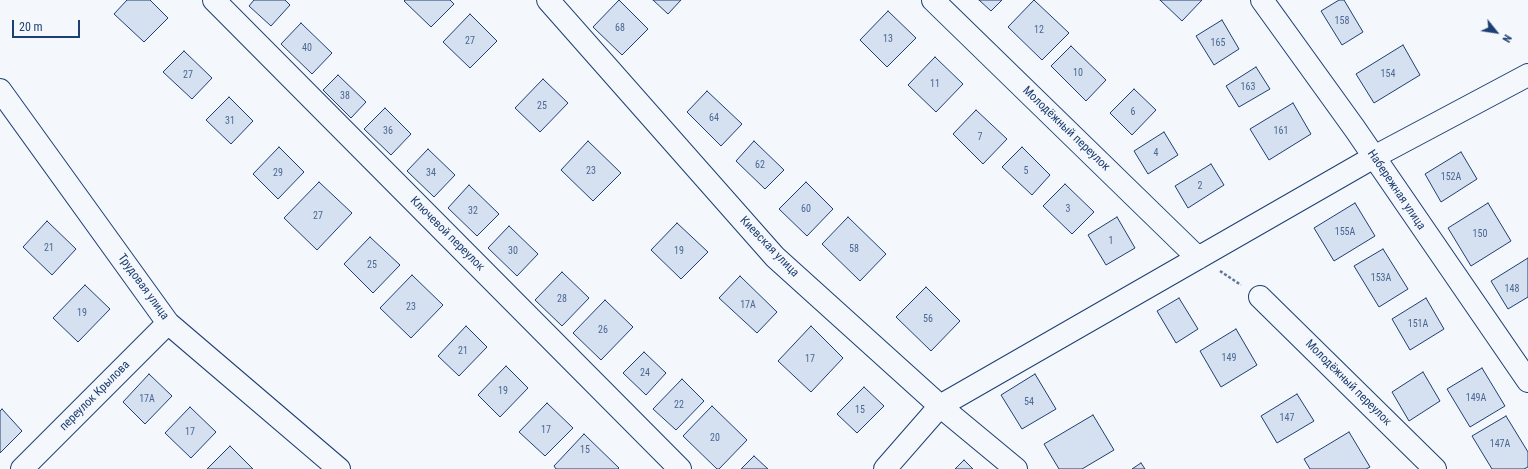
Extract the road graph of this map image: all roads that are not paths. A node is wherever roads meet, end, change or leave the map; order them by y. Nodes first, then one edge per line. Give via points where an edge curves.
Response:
1 (214, 0) edge
2 (933, 0) edge
3 (1262, 0) edge
4 (556, 3) edge
5 (1528, 75) edge
6 (0, 90) edge
7 (1374, 157) junction
8 (1198, 258) junction
9 (1260, 297) road end
10 (168, 322) junction
11 (1528, 381) edge
12 (940, 406) junction
13 (22, 469) edge
14 (339, 469) edge
15 (680, 469) edge
16 (885, 469) edge
17 (1016, 469) edge
18 (1435, 469) edge

1 - 15 street, Ключевой переулок
2 - 8 street, Молодёжный переулок
3 - 7 street, Набережная улица
4 - 12 street, Киевская улица via 775,257
5 - 7 street
6 - 10 street, Трудовая улица
7 - 8 street
7 - 11 street, Набережная улица
8 - 12 street
9 - 18 street, Молодёжный переулок
10 - 13 street, переулок Крылова
10 - 14 street, Трудовая улица
12 - 16 street
12 - 17 street, Киевская улица

